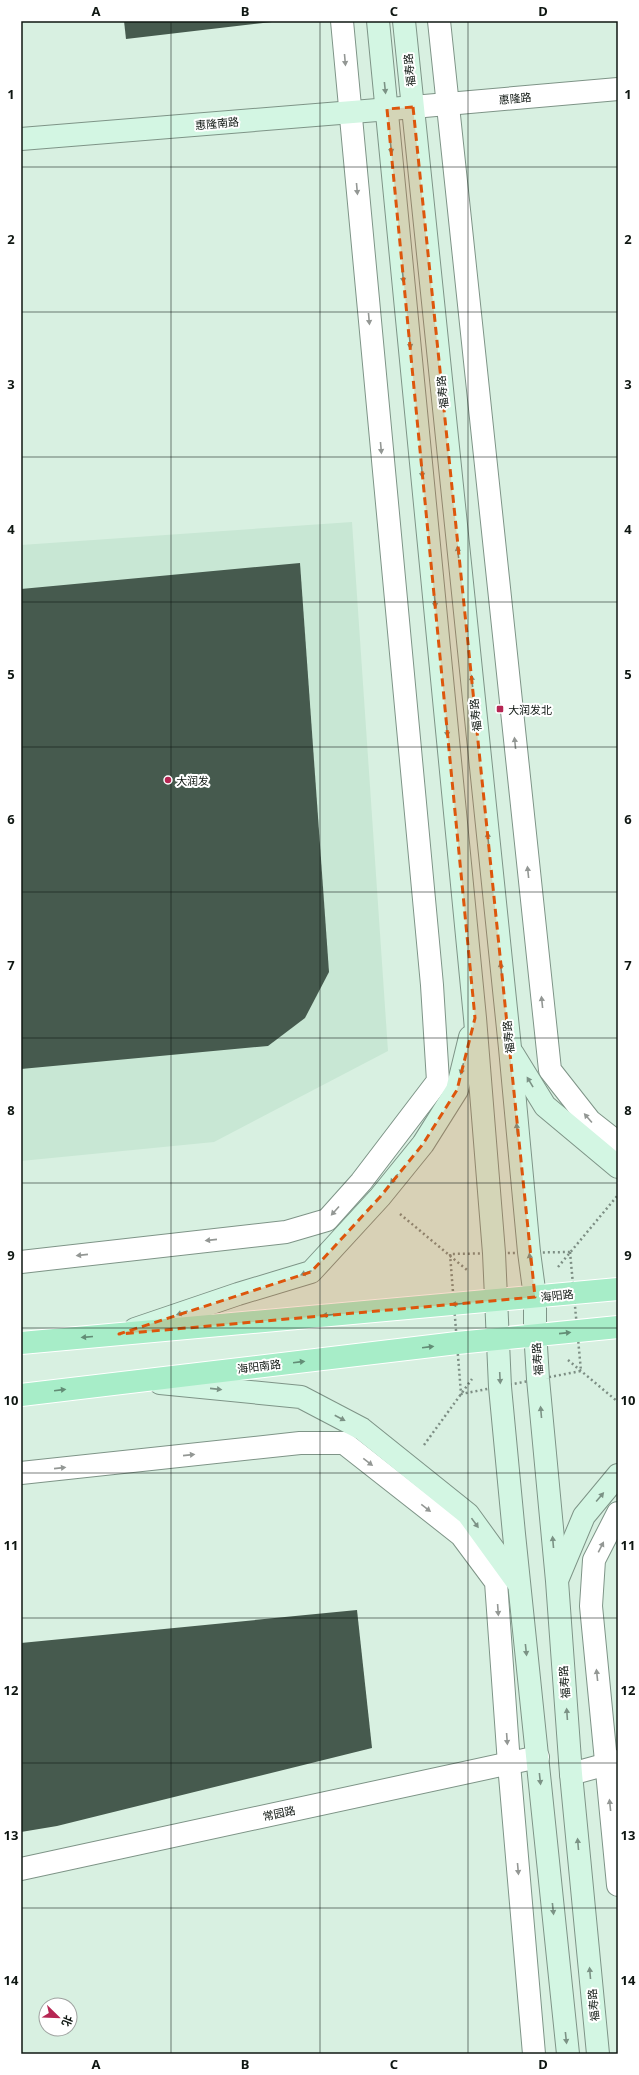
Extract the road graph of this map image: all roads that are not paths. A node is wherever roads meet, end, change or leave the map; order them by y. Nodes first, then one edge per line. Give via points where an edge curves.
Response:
1 (342, 21) edge
2 (378, 21) edge
3 (404, 21) edge
4 (439, 21) edge
5 (618, 89) edge
6 (447, 104) junction
7 (413, 107) junction
8 (387, 109) junction
9 (350, 112) junction
10 (21, 139) edge
11 (474, 1018) junction
12 (510, 1048) junction
13 (618, 1143) edge
14 (618, 1167) edge
15 (21, 1262) edge
16 (618, 1289) edge
17 (535, 1297) junction
18 (496, 1301) junction
19 (618, 1327) edge
20 (119, 1334) junction
21 (535, 1335) junction
22 (498, 1339) junction
23 (21, 1343) edge
24 (135, 1381) junction
25 (21, 1394) edge
26 (21, 1472) edge
27 (618, 1475) edge
28 (618, 1514) edge
29 (557, 1581) junction
30 (519, 1584) junction
31 (538, 1757) junction
32 (612, 1762) edge
33 (509, 1764) junction
34 (571, 1774) junction
35 (21, 1869) edge
36 (618, 1885) edge
37 (534, 2054) edge
38 (568, 2054) edge
39 (598, 2054) edge

1 -> 9 street
2 -> 8 main road
3 - 7 main road, 福寿路
4 - 6 street
5 - 6 street, 惠隆路
6 - 7 street, 惠隆路
13 -> 6 street via 590,1121 550,1070
7 - 8 main road, 惠隆南路
12 -> 7 main road, 福寿路
8 - 9 main road, 惠隆南路
8 -> 11 main road
9 - 10 main road, 惠隆南路
9 -> 15 street via 431,977 438,1081 361,1182 327,1220 286,1232
11 - 18 main road
11 -> 20 main road via 457,1090 423,1144 380,1197 311,1272
14 -> 12 main road via 545,1106
17 -> 12 main road, 福寿路
16 - 17 main road, 海阳路
17 - 18 main road, 海阳路
17 - 21 main road, 福寿路
18 -> 20 main road
18 - 22 main road
21 -> 19 main road
20 -> 23 main road
21 - 22 main road
29 -> 21 main road, 福寿路
24 -> 22 main road, 海阳南路
22 -> 30 main road via 500,1387
25 -> 24 main road, 海阳南路
24 -> 30 main road via 301,1397 362,1429 468,1514
26 -> 33 street via 300,1443 344,1443 461,1535 496,1582
29 -> 27 main road via 584,1516
32 -> 28 street via 591,1606 594,1560
34 -> 29 main road, 福寿路
30 -> 31 main road
31 - 33 street, 常园路
31 -> 38 main road
32 - 34 street
36 -> 32 street
33 - 35 street, 常园路
33 -> 37 street
39 -> 34 main road, 福寿路

